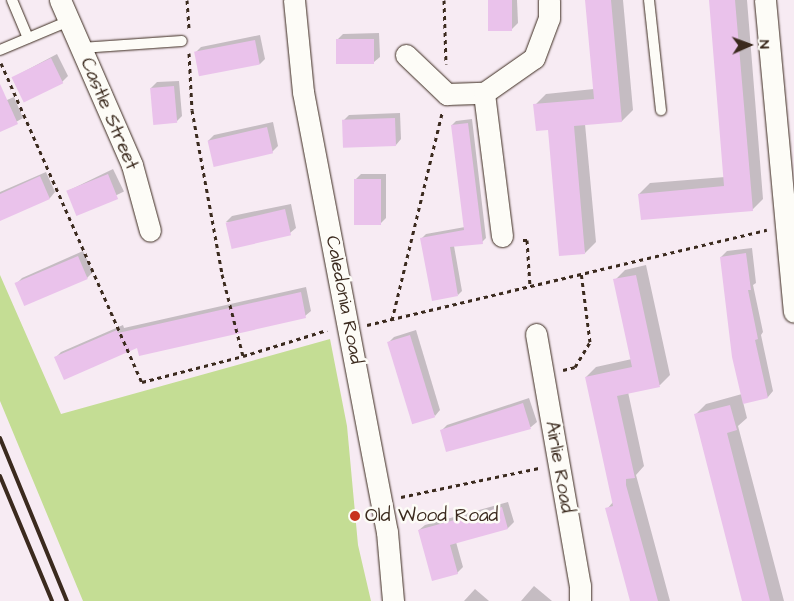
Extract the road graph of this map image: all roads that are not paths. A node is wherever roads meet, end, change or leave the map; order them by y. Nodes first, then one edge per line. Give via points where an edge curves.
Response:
1 (12, 0) edge
2 (60, 0) edge
3 (294, 0) edge
4 (549, 0) edge
5 (649, 0) edge
6 (765, 0) edge
7 (69, 21) junction
8 (28, 38) junction
9 (187, 41) road end
10 (81, 48) junction
11 (0, 50) edge
12 (406, 55) dead end
13 (484, 93) junction
14 (662, 110) dead end
15 (786, 150) edge
16 (150, 231) dead end
17 (502, 236) road end
18 (794, 312) edge
19 (536, 334) dead end
20 (393, 601) edge
21 (580, 601) edge

1 - 8 lane
2 - 7 street, Castle Street
3 - 20 street, Caledonia Road via 303,92 381,501
4 - 13 street via 549,18 534,58
5 - 14 lane
6 - 15 street
7 - 8 lane
7 - 10 street, Castle Street
8 - 11 lane
9 - 10 lane
10 - 16 street, Castle Street via 132,165
12 - 13 street via 447,94
13 - 17 street
15 - 18 street via 786,226
19 - 21 street, Airlie Road via 580,585

